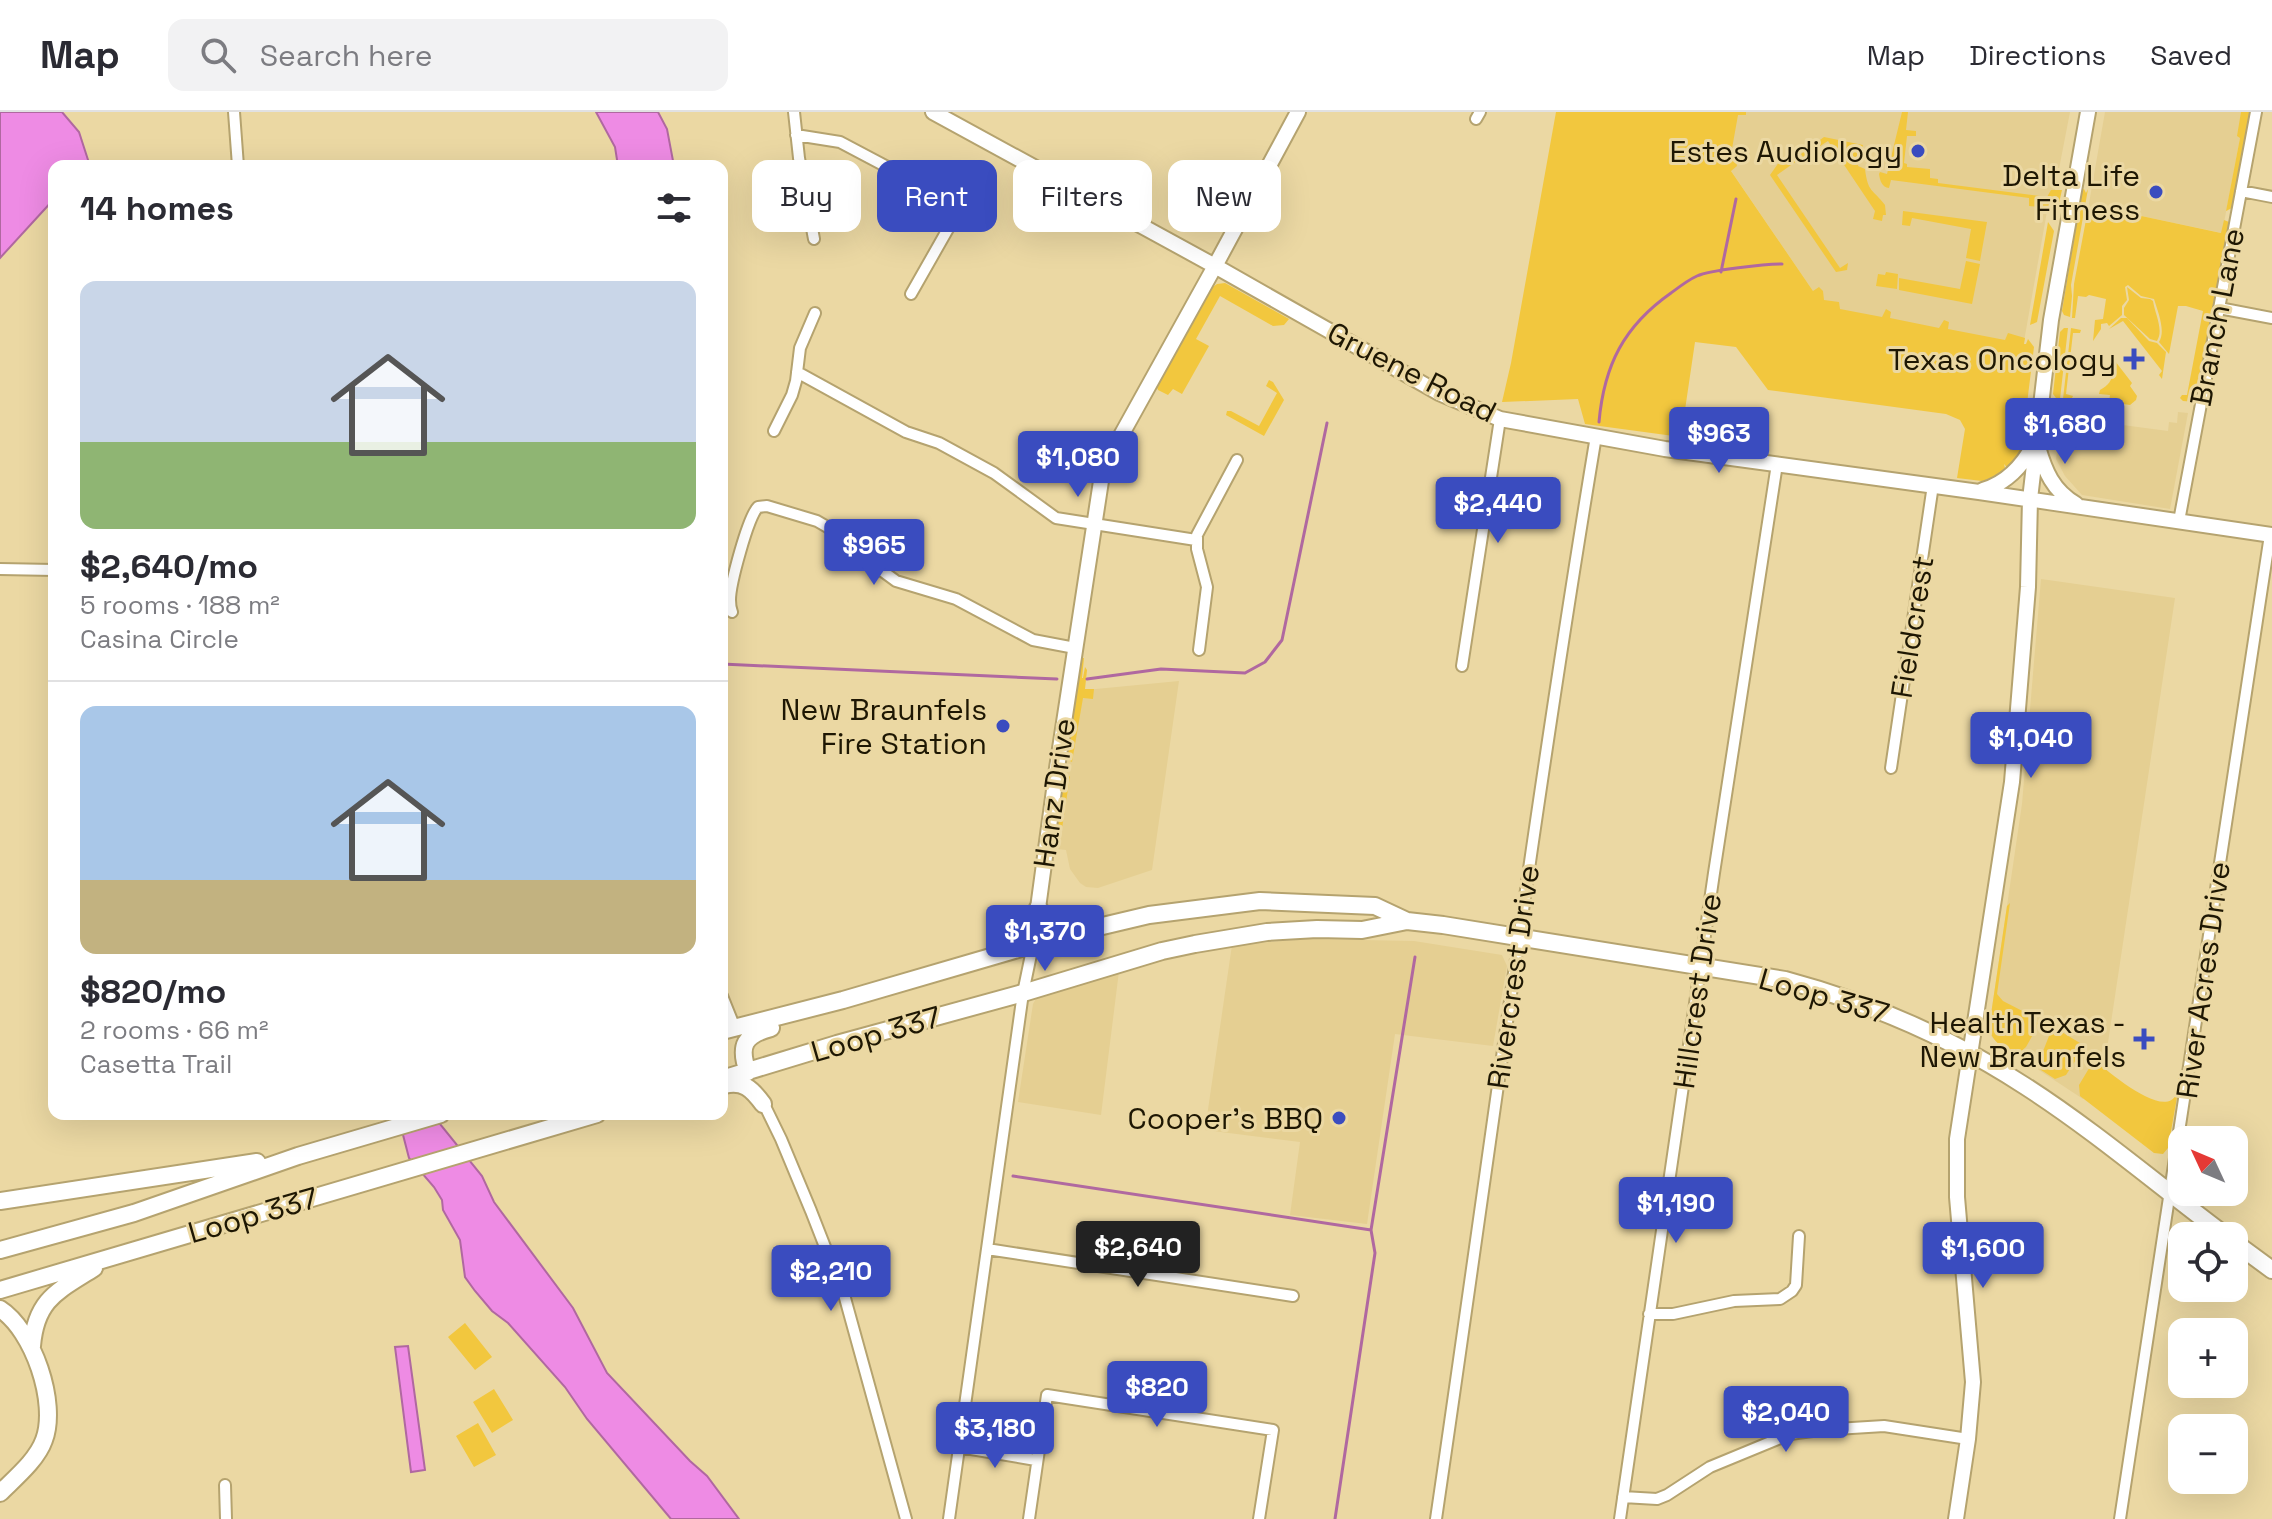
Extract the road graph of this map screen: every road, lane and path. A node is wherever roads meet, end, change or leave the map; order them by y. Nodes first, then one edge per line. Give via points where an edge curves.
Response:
1 (234, 112) edge
2 (794, 112) edge
3 (933, 112) edge
4 (1298, 112) edge
5 (2088, 112) edge
6 (2256, 112) edge
7 (796, 135) junction
8 (238, 160) edge
9 (2241, 191) junction
10 (2272, 197) edge
11 (814, 239) dead end
12 (1215, 266) junction
13 (911, 294) dead end
14 (2219, 308) junction
15 (815, 313) dead end
16 (2272, 318) edge
17 (797, 372) junction
18 (1500, 419) junction
19 (774, 431) dead end
20 (1596, 436) junction
21 (2036, 440) junction
22 (1237, 460) dead end
23 (1777, 464) junction
24 (1933, 485) junction
25 (1979, 492) junction
26 (2030, 499) junction
27 (2080, 506) junction
28 (2179, 521) junction
29 (1093, 525) junction
30 (2271, 535) edge
31 (1196, 540) junction
32 (0, 569) edge
33 (48, 570) edge
34 (732, 612) dead end
35 (1075, 648) junction
36 (1199, 650) dead end
37 (1462, 666) dead end
38 (1891, 768) dead end
39 (1038, 908) junction
40 (1407, 921) junction
41 (1073, 933) junction
42 (1520, 938) junction
43 (1033, 945) junction
44 (1700, 967) junction
45 (1023, 993) junction
46 (857, 996) junction
47 (728, 1030) edge
48 (1971, 1055) junction
49 (774, 1064) junction
50 (748, 1072) junction
51 (728, 1077) edge
52 (728, 1084) edge
53 (763, 1104) junction
54 (419, 1120) edge
55 (575, 1120) edge
56 (2180, 1126) edge
57 (298, 1156) junction
58 (2168, 1192) edge
59 (0, 1201) edge
60 (2168, 1206) edge
61 (2186, 1206) edge
62 (2207, 1222) edge
63 (1799, 1236) dead end
64 (987, 1249) junction
65 (0, 1250) edge
66 (2248, 1252) edge
67 (113, 1257) junction
68 (2272, 1270) edge
69 (0, 1290) edge
70 (1293, 1296) dead end
71 (0, 1309) edge
72 (1649, 1314) junction
73 (32, 1346) junction
74 (1968, 1439) junction
75 (959, 1447) junction
76 (1036, 1460) junction
77 (225, 1485) dead end
78 (0, 1493) edge
79 (1623, 1497) junction
80 (226, 1519) edge
81 (906, 1519) edge
82 (949, 1519) edge
83 (1029, 1519) edge
84 (1259, 1519) edge
85 (1436, 1519) edge
86 (1620, 1519) edge
87 (1956, 1519) edge
88 (2120, 1519) edge

1 - 8 street
2 - 7 street
3 - 12 street, Gruene Road
4 - 12 street, Hanz Drive
5 - 21 street via 2057,280
6 - 9 street, Branch Lane
7 - 11 street
7 - 13 street via 840,142 961,206
9 - 10 street
9 - 14 street, Branch Lane
12 - 18 street, Gruene Road via 1439,393
12 - 29 street, Hanz Drive via 1109,454
14 - 16 street
14 - 28 street, Branch Lane
15 - 17 street via 800,348
17 - 19 street
17 - 29 street via 994,473 1053,517
18 - 20 street, Gruene Road
18 - 37 street
20 - 23 street, Gruene Road
20 - 42 street, Rivercrest Drive
21 - 25 street via 2011,475
21 - 26 street
21 - 27 street via 2052,484
22 - 31 street
23 - 24 street, Gruene Road
23 - 44 street, Hillcrest Drive
24 - 25 street, Gruene Road
24 - 38 street, Fieldcrest
25 - 26 street, Gruene Road
26 - 27 street, Gruene Road
26 - 48 street via 2012,782
27 - 28 street, Gruene Road
28 - 30 street, Gruene Road
29 - 31 street
29 - 35 street, Hanz Drive
30 - 56 street, River Acres Drive
31 - 36 street via 1207,587
32 - 33 street
34 - 35 street via 731,591 750,520 758,507 767,506 809,518 844,536 896,581 956,599 1033,640
35 - 39 street, Hanz Drive
39 - 41 main road via 1049,922
39 - 43 street, Hanz Drive
40 - 41 main road, Loop 337 via 1375,906 1260,901 1149,915
40 - 42 main road, Loop 337
40 - 45 main road, Loop 337 via 1362,930 1280,931 1221,939
41 - 43 main road, Loop 337
42 - 44 main road, Loop 337
42 - 85 street, Rivercrest Drive
43 - 45 street, Hanz Drive
43 - 46 main road, Loop 337
44 - 48 main road, Loop 337 via 1785,980 1844,997
44 - 72 street, Hillcrest Drive
45 - 49 main road, Loop 337
45 - 64 street, Hanz Drive
46 - 47 main road, Loop 337
46 - 50 main road via 841,1008 752,1035 743,1053
48 - 58 main road, Loop 337 via 2029,1088
48 - 74 street via 1956,1169 1973,1382
49 - 50 main road, Loop 337
49 - 53 main road via 765,1076
50 - 51 main road, Loop 337
50 - 53 street
52 - 53 main road via 747,1086
53 - 81 street via 845,1298
54 - 57 main road, Loop 337
55 - 67 main road, Loop 337
57 - 59 main road
57 - 65 main road, Loop 337 via 134,1213
60 - 88 street, River Acres Drive
61 - 62 main road, Loop 337
63 - 72 street via 1796,1285 1780,1299
64 - 70 street
64 - 75 street, Hanz Drive
66 - 68 main road
67 - 69 main road, Loop 337
67 - 73 main road via 46,1304 33,1327
71 - 73 main road
72 - 79 street, Hillcrest Drive
73 - 78 main road via 46,1397 45,1439
74 - 79 street via 1884,1426 1790,1434 1710,1467 1657,1499
74 - 87 street
75 - 76 street
75 - 82 street, Hanz Drive
76 - 83 street
76 - 84 street via 1047,1395 1273,1430
77 - 80 street
79 - 86 street, Hillcrest Drive

